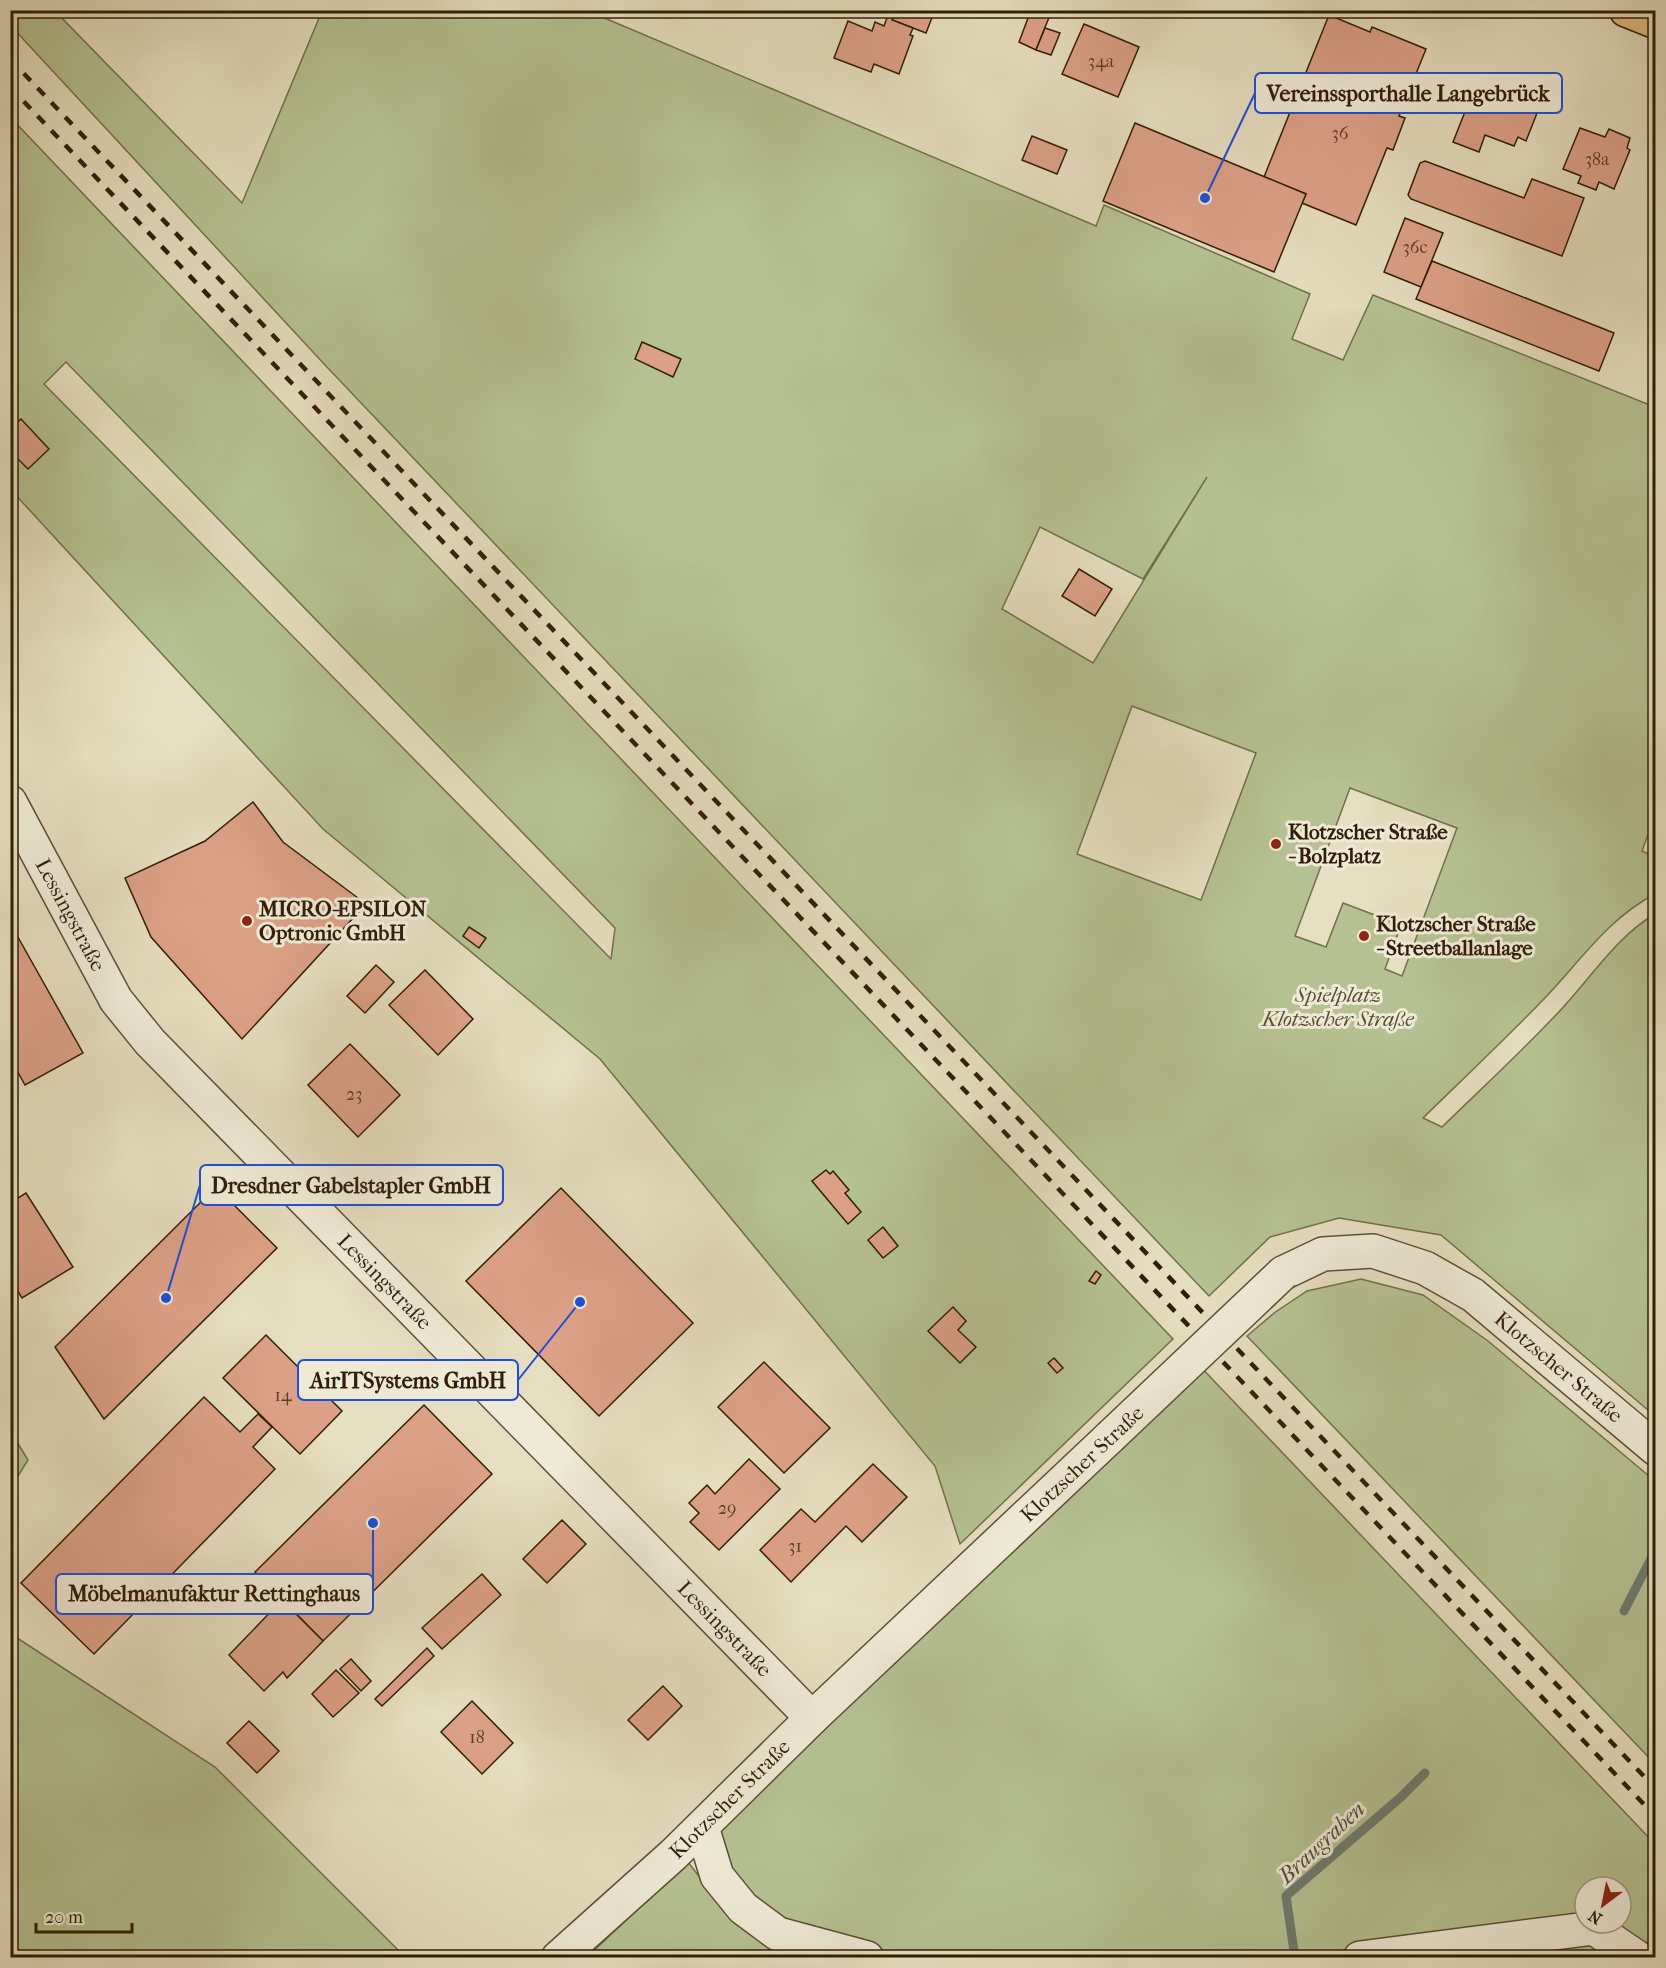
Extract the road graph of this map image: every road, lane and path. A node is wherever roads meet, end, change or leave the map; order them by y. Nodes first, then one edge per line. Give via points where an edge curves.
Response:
1 (1626, 10) edge
2 (1656, 22) edge
3 (10, 802) edge
4 (1656, 1449) edge
5 (812, 1718) junction
6 (702, 1827) junction
7 (558, 1958) edge
8 (867, 1958) edge
9 (1360, 1958) edge
10 (1638, 1958) edge

1 - 2 main road
3 - 5 street, Lessingstraße via 116,1000 150,1042
4 - 5 street, Klotzscher Straße, bridge via 1473,1295 1425,1268 1373,1251 1323,1254 1283,1274
5 - 6 street, Klotzscher Straße
6 - 7 street, Klotzscher Straße
6 - 8 street via 717,1876 743,1908 778,1934
9 - 10 street via 1594,1928

